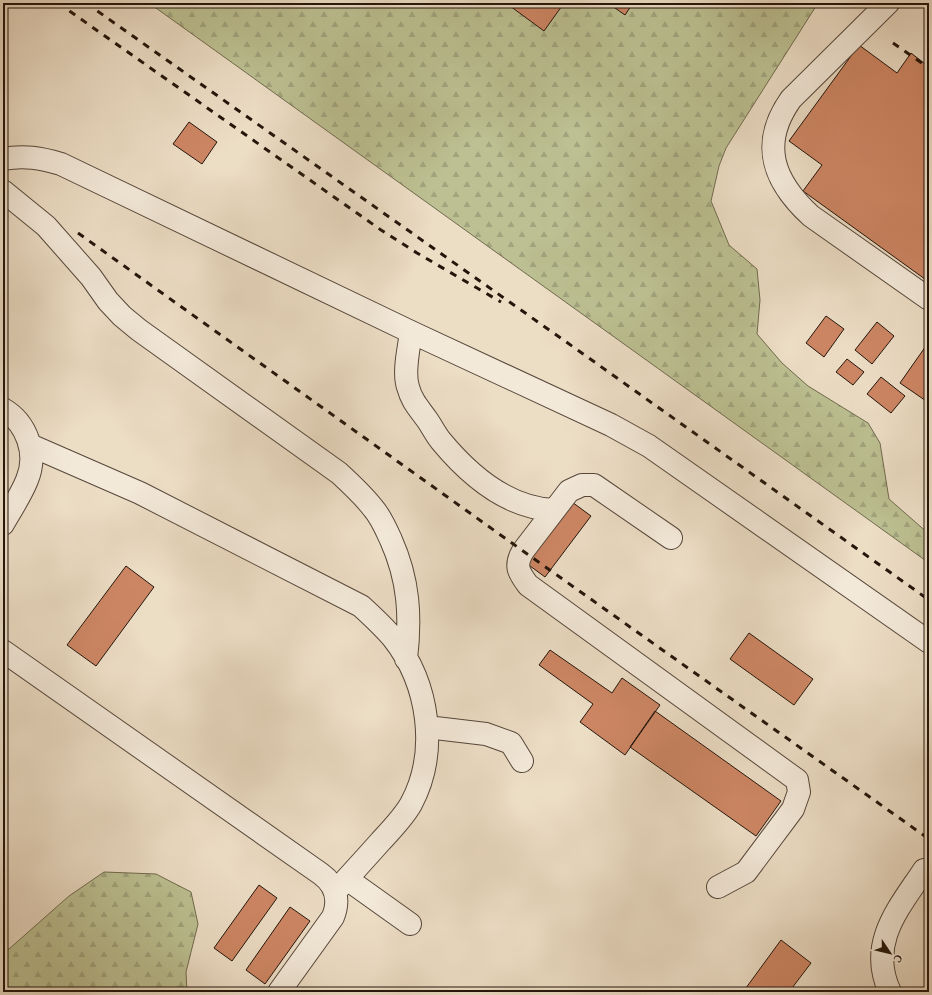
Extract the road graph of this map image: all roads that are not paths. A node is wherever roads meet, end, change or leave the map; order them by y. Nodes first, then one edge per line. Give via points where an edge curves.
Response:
1 (888, 3) edge
2 (3, 159) edge
3 (3, 191) edge
4 (929, 299) edge
5 (411, 332) junction
6 (3, 409) edge
7 (30, 445) junction
8 (554, 510) junction
9 (3, 524) edge
10 (671, 538) dead end
11 (929, 642) edge
12 (3, 651) edge
13 (406, 659) junction
14 (427, 728) junction
15 (522, 761) dead end
16 (924, 870) dead end
17 (341, 885) junction
18 (718, 887) dead end
19 (410, 924) dead end
20 (279, 992) edge
21 (890, 992) edge

1 - 4 lane via 791,99 777,124 773,152 780,178 798,204 811,216
2 - 5 lane via 30,156 61,164
3 - 13 lane via 46,226 122,316 339,473 359,491 386,529 404,579 409,615
5 - 8 lane via 407,360 408,386 416,407 441,440 468,470 495,491 526,505 542,510
5 - 11 lane via 611,425 649,446
6 - 7 lane via 18,421
7 - 9 lane via 28,480
7 - 13 lane via 140,493 361,606 394,640
8 - 10 lane via 568,491 582,485 594,485
8 - 18 lane via 518,558 519,572 528,585 797,780 799,792 793,809 746,872
12 - 17 lane via 321,874 332,885
13 - 14 lane via 416,681
14 - 15 lane via 486,734 510,743
14 - 17 lane via 424,770 410,806
16 - 21 lane via 886,932 882,962
17 - 19 lane
17 - 20 lane via 332,917

